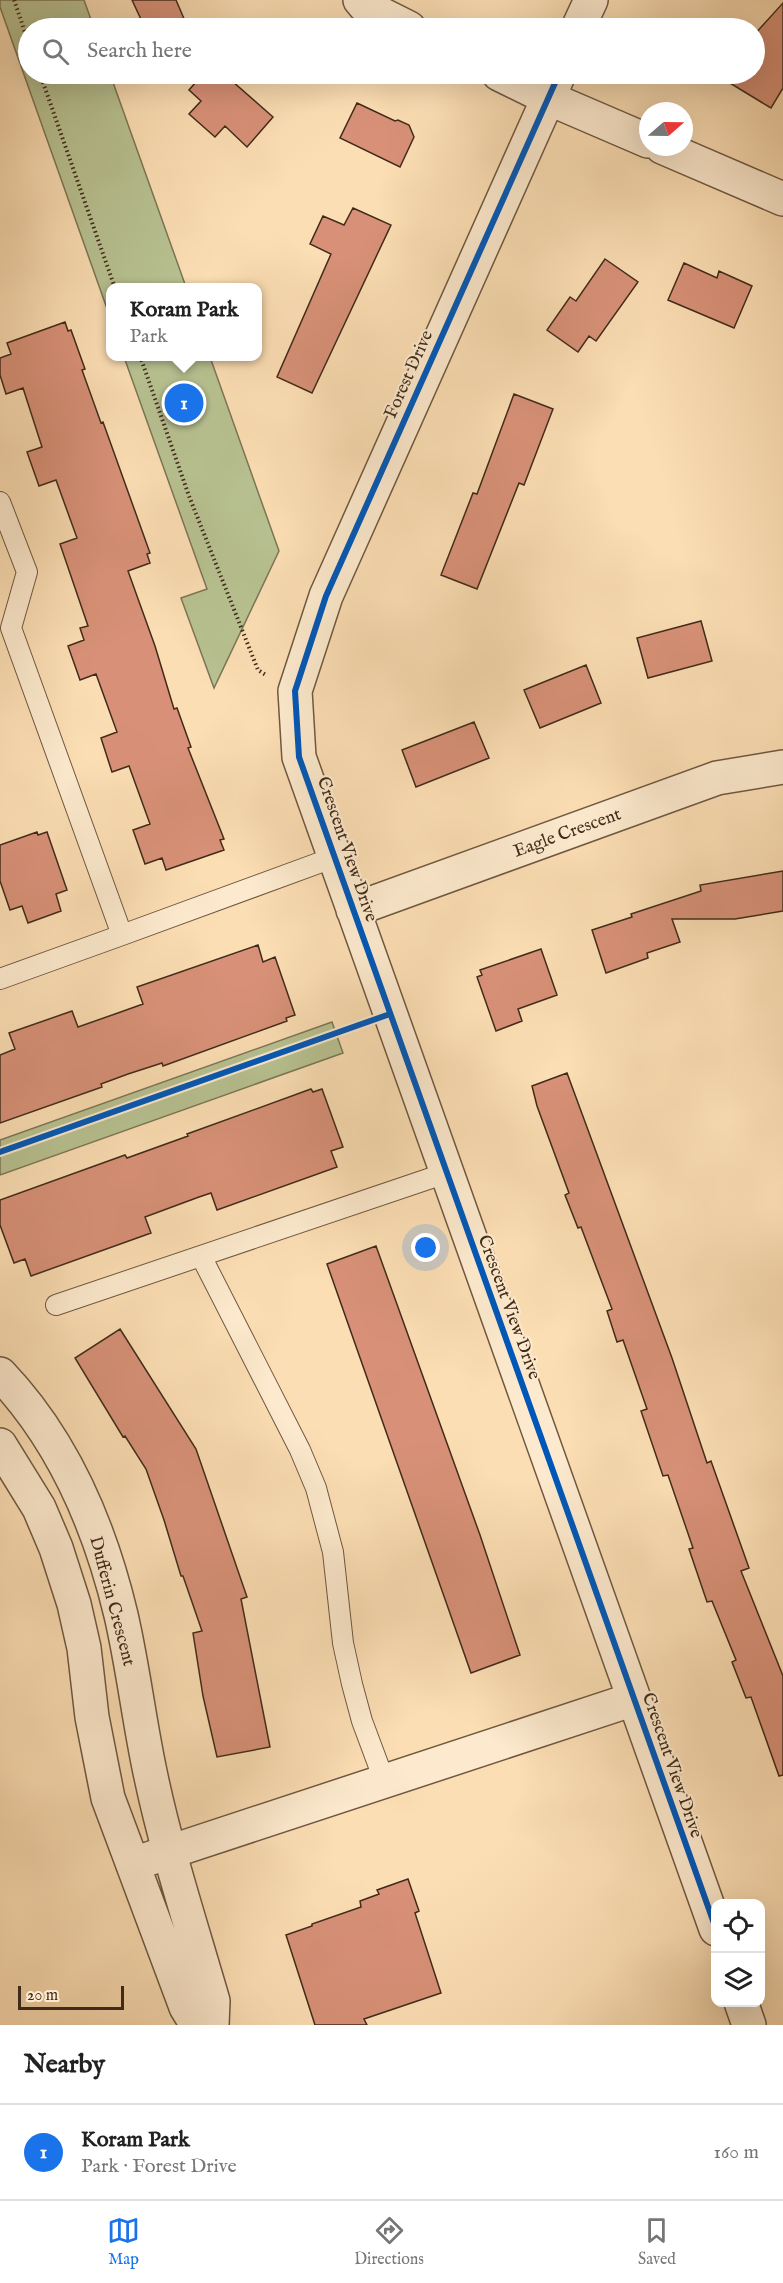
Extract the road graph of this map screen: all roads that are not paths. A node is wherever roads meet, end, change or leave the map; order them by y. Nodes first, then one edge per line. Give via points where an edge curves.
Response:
1 (360, 0) edge
2 (591, 0) edge
3 (389, 18) edge
4 (583, 18) edge
5 (553, 86) edge
6 (639, 136) edge
7 (683, 156) edge
8 (783, 199) edge
9 (0, 502) edge
10 (6, 630) edge
11 (295, 691) joint
12 (783, 767) edge
13 (334, 856) junction
14 (353, 910) junction
15 (122, 935) junction
16 (0, 979) edge
17 (447, 1173) junction
18 (201, 1256) junction
19 (56, 1305) dead end
20 (0, 1374) edge
21 (0, 1445) edge
22 (634, 1699) junction
23 (384, 1780) junction
24 (170, 1851) junction
25 (132, 1864) junction
26 (711, 1915) edge
27 (743, 2007) edge
28 (197, 2025) edge
29 (212, 2025) edge
30 (749, 2025) edge

1 - 3 street
2 - 4 street
5 - 6 street
5 - 11 street, Forest Drive via 326,596
7 - 8 street
9 - 10 lane via 27,572
10 - 15 lane
11 - 13 street, Crescent View Drive via 300,757
12 - 14 street, Eagle Crescent via 717,778
13 - 14 street, Crescent View Drive
13 - 15 lane
14 - 17 street, Crescent View Drive
15 - 16 lane
17 - 18 lane
17 - 22 street, Crescent View Drive
18 - 19 lane
18 - 23 lane via 316,1488 333,1552 341,1631 352,1684
20 - 24 street, Dufferin Crescent via 61,1456 87,1509 107,1564 127,1644 150,1774
21 - 25 street via 39,1508 74,1604 108,1798
22 - 23 street
22 - 26 street, Crescent View Drive
23 - 24 street
24 - 25 street
24 - 29 street, Dufferin Crescent via 213,2001
25 - 28 street via 186,2007
27 - 30 street

